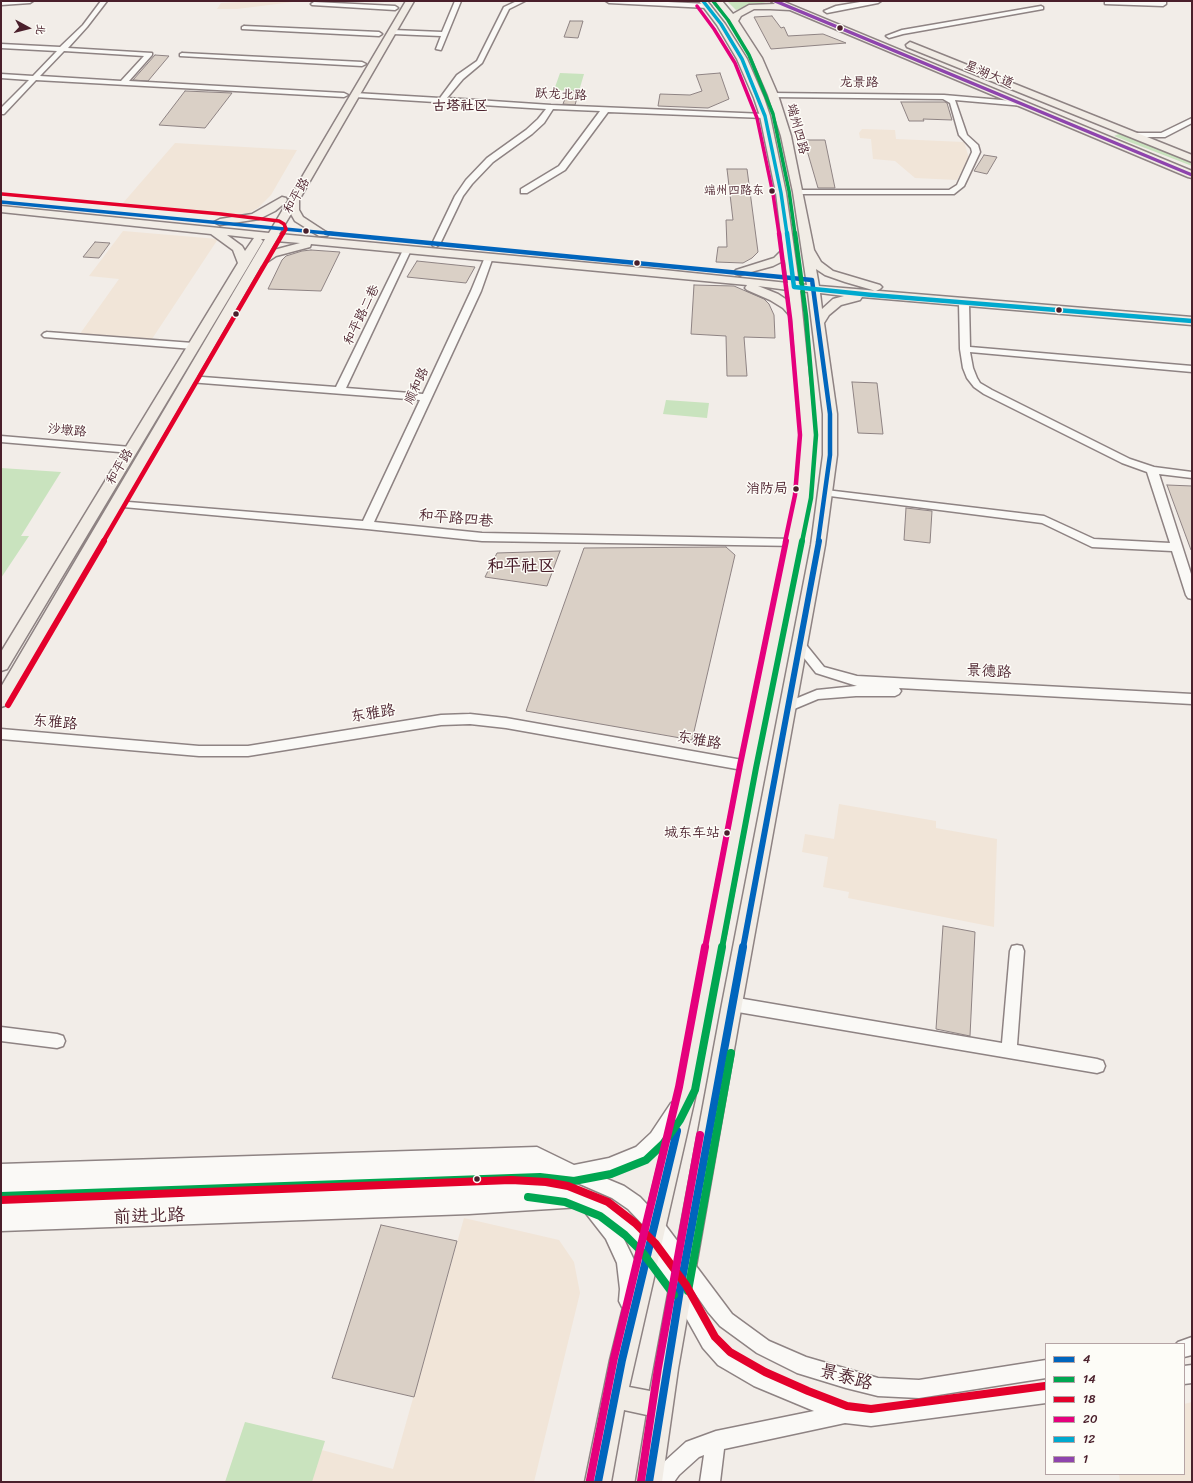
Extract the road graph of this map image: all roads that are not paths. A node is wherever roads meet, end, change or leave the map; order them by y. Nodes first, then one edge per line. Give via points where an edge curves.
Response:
1 (30, 1) edge
2 (104, 1) edge
3 (410, 1) edge
4 (458, 1) edge
5 (609, 1) edge
6 (775, 1) edge
7 (878, 1) edge
8 (1163, 1) edge
9 (520, 2) edge
10 (1, 3) edge
11 (710, 3) edge
12 (1107, 3) dead end
13 (314, 4) dead end
14 (397, 4) edge
15 (1041, 8) dead end
16 (824, 10) joint
17 (801, 12) junction
18 (841, 16) dead end
19 (734, 20) junction
20 (244, 28) dead end
21 (393, 32) junction
22 (379, 34) junction
23 (444, 34) junction
24 (886, 35) joint
25 (1, 46) edge
26 (372, 46) dead end
27 (63, 49) junction
28 (438, 49) dead end
29 (182, 55) dead end
30 (363, 61) joint
31 (964, 67) junction
32 (946, 73) junction
33 (1, 76) edge
34 (354, 76) dead end
35 (34, 78) junction
36 (123, 83) junction
37 (971, 83) junction
38 (345, 91) joint
39 (773, 94) junction
40 (355, 95) junction
41 (944, 97) junction
42 (442, 100) junction
43 (1024, 104) junction
44 (336, 107) dead end
45 (550, 107) junction
46 (606, 109) junction
47 (1, 112) edge
48 (765, 116) junction
49 (1192, 120) edge
50 (1192, 127) edge
51 (1134, 135) junction
52 (1169, 150) junction
53 (1192, 159) edge
54 (775, 163) junction
55 (792, 163) junction
56 (1192, 175) edge
57 (524, 191) dead end
58 (798, 192) junction
59 (287, 198) junction
60 (1, 202) edge
61 (1, 209) edge
62 (155, 220) junction
63 (220, 222) junction
64 (210, 230) junction
65 (263, 231) junction
66 (276, 233) junction
67 (322, 238) junction
68 (436, 244) junction
69 (407, 250) junction
70 (789, 250) junction
71 (808, 250) junction
72 (489, 257) junction
73 (251, 263) junction
74 (655, 268) junction
75 (740, 272) junction
76 (731, 280) junction
77 (794, 282) junction
78 (812, 284) junction
79 (874, 291) junction
80 (964, 303) junction
81 (1192, 311) edge
82 (798, 318) junction
83 (1192, 321) edge
84 (818, 324) junction
85 (47, 334) dead end
86 (193, 346) junction
87 (965, 349) junction
88 (1192, 369) edge
89 (189, 379) junction
90 (340, 390) junction
91 (426, 397) junction
92 (1, 439) edge
93 (131, 450) junction
94 (1152, 470) junction
95 (1192, 475) edge
96 (826, 493) junction
97 (116, 504) junction
98 (367, 525) junction
99 (794, 543) junction
100 (1176, 548) junction
101 (1192, 595) edge
102 (799, 644) junction
103 (1, 665) edge
104 (1192, 699) edge
105 (1, 701) edge
106 (1192, 705) edge
107 (787, 707) junction
108 (1, 734) edge
109 (748, 766) junction
110 (716, 939) junction
111 (743, 944) junction
112 (1017, 951) dead end
113 (732, 1004) junction
114 (1, 1034) edge
115 (56, 1041) dead end
116 (1009, 1051) junction
117 (1097, 1066) dead end
118 (686, 1089) junction
119 (1, 1172) edge
120 (573, 1173) junction
121 (1, 1188) edge
122 (585, 1200) junction
123 (1, 1213) edge
124 (654, 1224) junction
125 (649, 1248) junction
126 (685, 1264) junction
127 (680, 1290) junction
128 (622, 1360) junction
129 (1045, 1369) edge
130 (1045, 1394) edge
131 (615, 1396) junction
132 (661, 1406) junction
133 (845, 1414) junction
134 (716, 1441) junction
135 (598, 1482) edge
136 (649, 1482) edge
137 (663, 1482) edge
138 (710, 1482) edge

1 - 10 street
2 - 27 street
3 - 21 main road, 和平路
4 - 23 street
5 - 11 street
6 - 17 main road, 星湖大道
7 - 16 street
8 - 12 street via 1163,4
9 - 42 street via 506,8 480,62 460,76
11 - 19 main road, 端州四路
11 - 48 main road, 端州四路 via 742,59
13 - 14 street
14 - 22 main road
15 - 24 street
16 - 18 main road
17 - 19 main road via 777,6 758,6 738,14
17 - 32 main road, 星湖大道
19 - 39 main road, 端州四路 via 757,58
20 - 22 street
21 - 23 street
21 - 40 main road, 和平路
22 - 26 main road
23 - 28 street
24 - 31 main road, 星湖大道
25 - 27 street
27 - 35 street
27 - 36 street via 150,54
29 - 30 street
30 - 34 main road
31 - 32 main road via 954,66
31 - 51 main road, 星湖大道
32 - 37 main road, 星湖大道
33 - 35 street
35 - 36 street
35 - 47 street
36 - 38 street
37 - 41 street via 971,87 965,93
37 - 43 main road, 星湖大道
38 - 44 main road
39 - 41 street, 龙景路
39 - 55 main road, 端州四路
40 - 42 street, 跃龙北路
40 - 59 main road, 和平路
41 - 43 street
41 - 58 street via 953,102 964,135 975,147 976,152 960,186 951,192
42 - 45 street, 跃龙北路
43 - 56 main road, 星湖大道
45 - 46 street, 跃龙北路
45 - 68 street via 541,121 490,160 469,182 459,196
46 - 48 street, 跃龙北路
46 - 57 street via 568,162
48 - 54 main road, 端州四路
49 - 51 street via 1162,135
50 - 52 street via 1170,138
51 - 52 main road, 星湖大道
52 - 53 main road, 星湖大道
54 - 55 main road
54 - 70 main road, 端州四路
55 - 58 main road, 端州四路
58 - 71 main road, 端州四路
59 - 63 main road via 255,217
59 - 65 main road, 和平路
59 - 66 main road, 和平路
59 - 67 main road via 296,215
60 - 62 main road
61 - 62 main road
62 - 63 main road
62 - 64 main road
63 - 65 main road
64 - 65 main road
64 - 73 main road via 238,248
65 - 66 main road
65 - 73 main road, 和平路
66 - 67 main road
66 - 73 main road, 和平路
67 - 68 main road
67 - 69 main road
67 - 73 main road
68 - 74 main road
69 - 72 main road
69 - 90 street, 和平路二巷
70 - 75 main road via 778,260
70 - 77 main road, 端州四路
71 - 78 main road, 端州四路
71 - 79 main road via 817,264 829,273
72 - 74 main road
72 - 91 street, 顺和路 via 476,291
73 - 86 main road, 和平路
73 - 89 main road, 和平路
74 - 75 main road
74 - 76 main road
75 - 77 main road
76 - 77 main road
76 - 82 main road via 774,297
77 - 78 main road
77 - 82 main road, 端州四路
78 - 79 main road
78 - 84 main road, 端州四路
79 - 80 main road
79 - 81 main road
79 - 84 main road via 844,299 827,310
80 - 83 main road
80 - 87 street
82 - 99 main road, 端州四路 via 808,435 803,496
84 - 96 main road, 端州四路 via 830,414 830,455
85 - 86 street
86 - 93 main road, 和平路
87 - 88 street
87 - 94 street via 968,368 977,385 1126,461
89 - 90 street
89 - 97 main road, 和平路
90 - 91 street
91 - 98 street, 顺和路
92 - 93 street, 沙墩路
93 - 103 main road, 和平路
94 - 95 street
94 - 100 street
96 - 100 street via 1044,520 1092,543
96 - 102 main road, 端州四路
97 - 98 street, 和平路四巷
97 - 105 main road, 和平路
98 - 99 street, 和平路四巷 via 482,537
99 - 109 main road, 端州四路
100 - 101 street
102 - 104 street, 景德路 via 820,670 857,681
102 - 107 main road, 端州四路
106 - 107 street, 景德路 via 969,693 856,691 817,695
107 - 111 main road, 端州四路
108 - 109 street, 东雅路 via 199,751 248,751 434,721 470,719 506,723
109 - 110 main road, 端州四路
110 - 111 main road
110 - 118 main road, 端州四路
111 - 113 main road, 端州四路
112 - 116 street
113 - 116 street
113 - 126 main road, 端州四路
114 - 115 street
116 - 117 street
118 - 120 street via 673,1116 642,1153 609,1166
118 - 124 main road, 端州四路
119 - 120 street via 537,1155
120 - 121 street via 540,1169
120 - 124 street via 618,1192 634,1203
122 - 123 street, 前进北路 via 461,1206
122 - 125 street, 前进北路 via 604,1209
122 - 128 street via 612,1233 626,1262 629,1289
124 - 125 main road, 端州四路
124 - 126 street
125 - 127 street, 前进北路
125 - 128 main road, 端州四路
126 - 127 main road, 端州四路
126 - 129 street, 景泰路 via 726,1320 763,1347 804,1366 846,1379 878,1387 919,1388
127 - 132 main road, 端州四路
127 - 133 street, 前进北路 via 708,1342 725,1358 761,1379
128 - 131 main road, 端州四路
130 - 133 street via 871,1417
131 - 132 main road
131 - 135 main road, 端州四路
132 - 136 main road, 端州四路
133 - 134 street
134 - 137 street via 693,1449 672,1468
134 - 138 street

